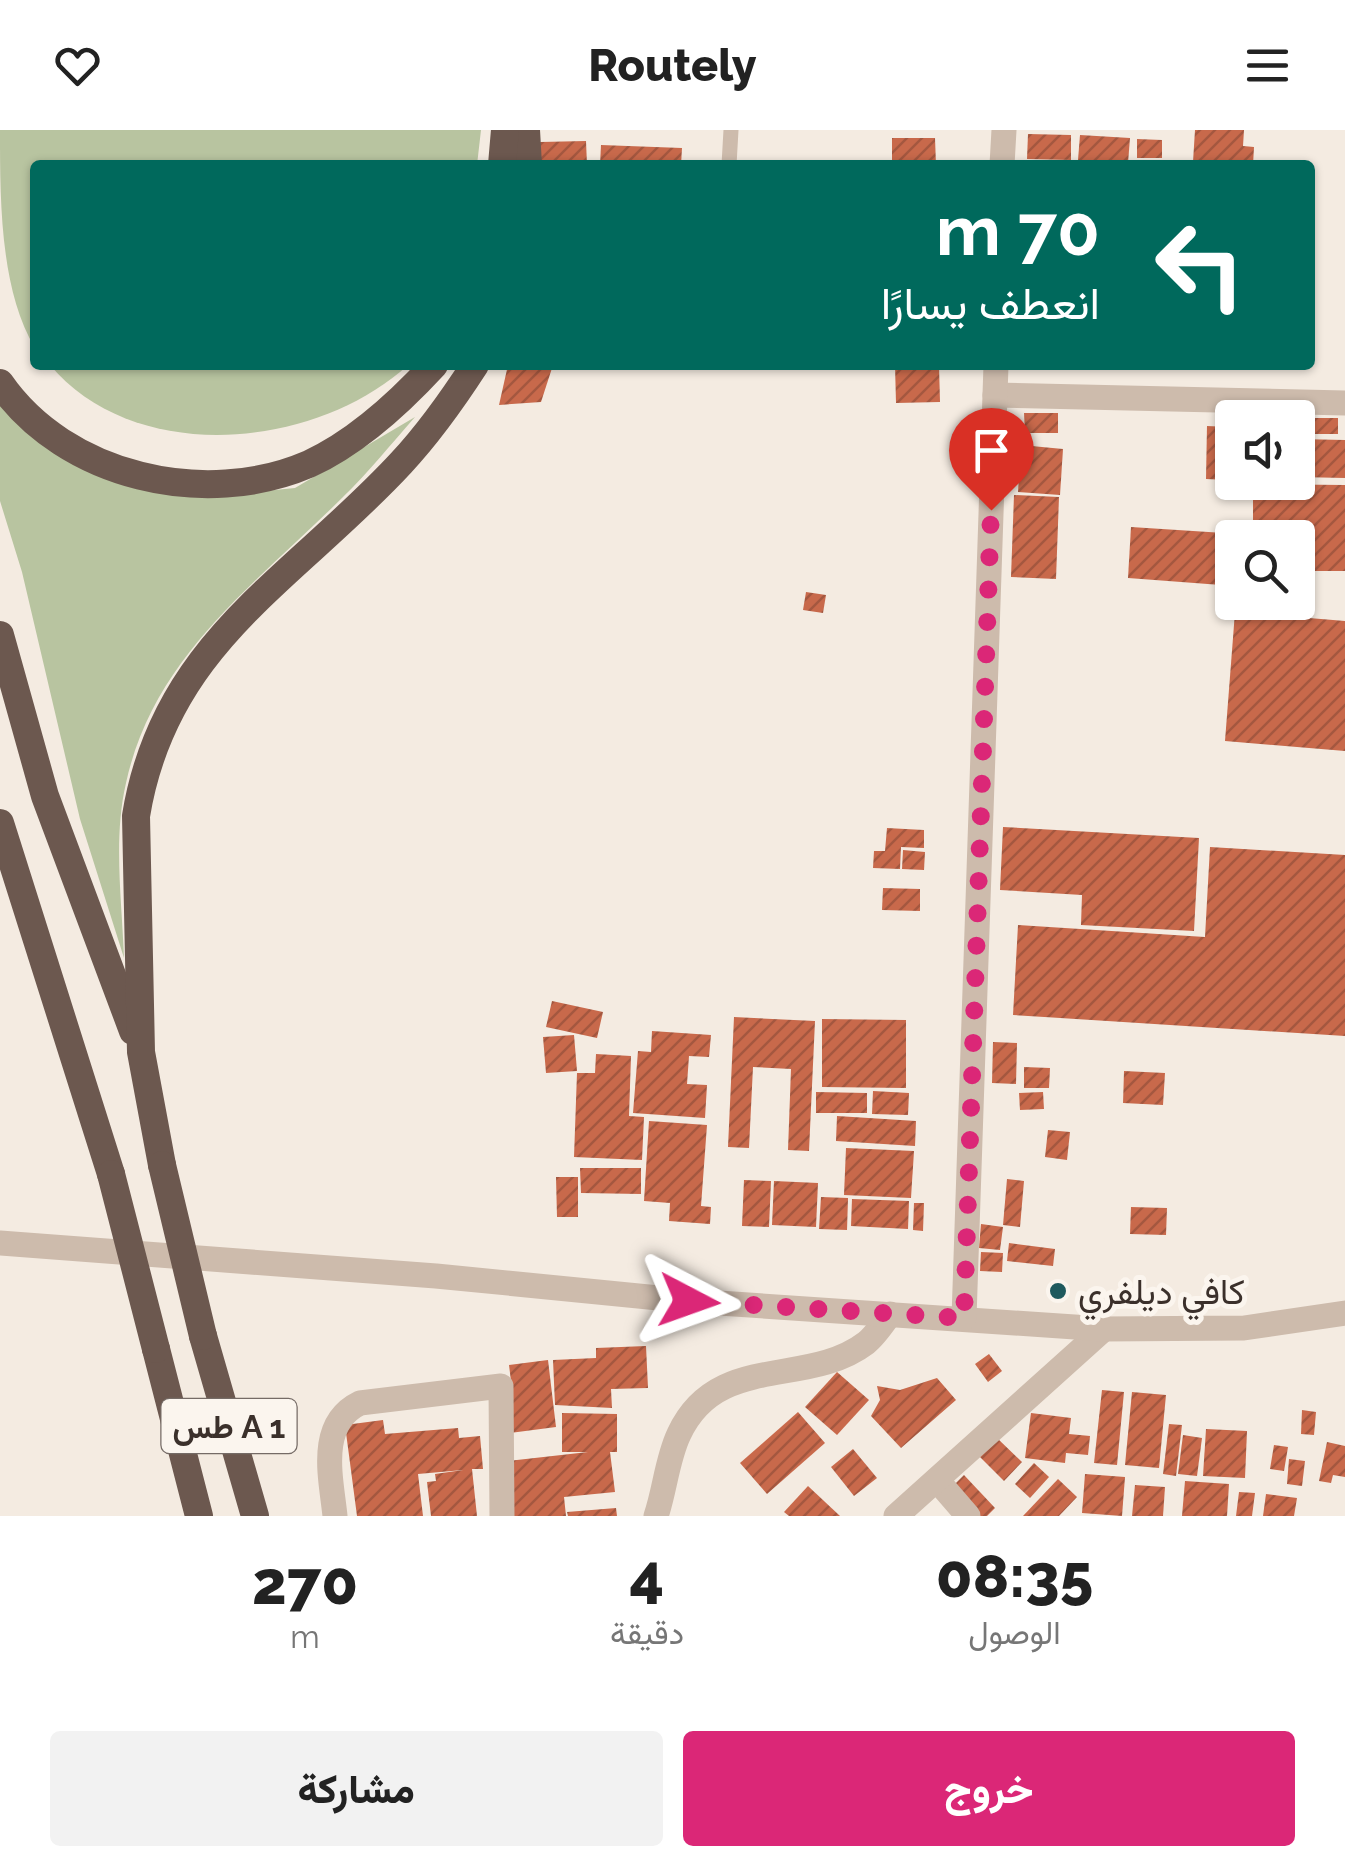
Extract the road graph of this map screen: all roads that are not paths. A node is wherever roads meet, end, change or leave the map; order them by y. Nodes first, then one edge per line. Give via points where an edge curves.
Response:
1 (505, 130) edge
2 (526, 130) edge
3 (731, 130) edge
4 (1004, 130) edge
5 (502, 160) edge
6 (528, 160) edge
7 (729, 160) edge
8 (1002, 160) edge
9 (429, 370) edge
10 (471, 370) edge
11 (996, 370) edge
12 (0, 383) edge
13 (995, 395) junction
14 (1345, 403) edge
15 (0, 636) edge
16 (0, 823) edge
17 (0, 880) edge
18 (39, 943) junction
19 (141, 1052) junction
20 (0, 1243) edge
21 (890, 1314) junction
22 (1345, 1314) edge
23 (964, 1318) junction
24 (1104, 1330) junction
25 (937, 1480) junction
26 (199, 1516) edge
27 (255, 1516) edge
28 (335, 1516) edge
29 (502, 1516) edge
30 (656, 1516) edge
31 (896, 1516) edge
32 (968, 1516) edge

1 - 5 highway
2 - 6 highway
3 - 7 lane
4 - 8 street
9 - 12 highway via 392,410 310,464 240,480 167,483 109,470 68,446
10 - 19 highway via 400,464 207,650 167,714 136,816
11 - 13 street
13 - 14 street
13 - 23 street
15 - 19 highway via 45,796
16 - 18 highway
17 - 18 highway
18 - 26 highway, طس A 1, bridge via 111,1174
19 - 27 highway, طس A 1, bridge via 203,1336
20 - 21 street
21 - 23 street
21 - 30 street via 864,1344 842,1356 719,1390 679,1434
22 - 24 street via 1244,1328
23 - 24 street
24 - 25 street
25 - 31 street
25 - 32 street
28 - 29 street via 329,1453 342,1414 360,1403 501,1386

